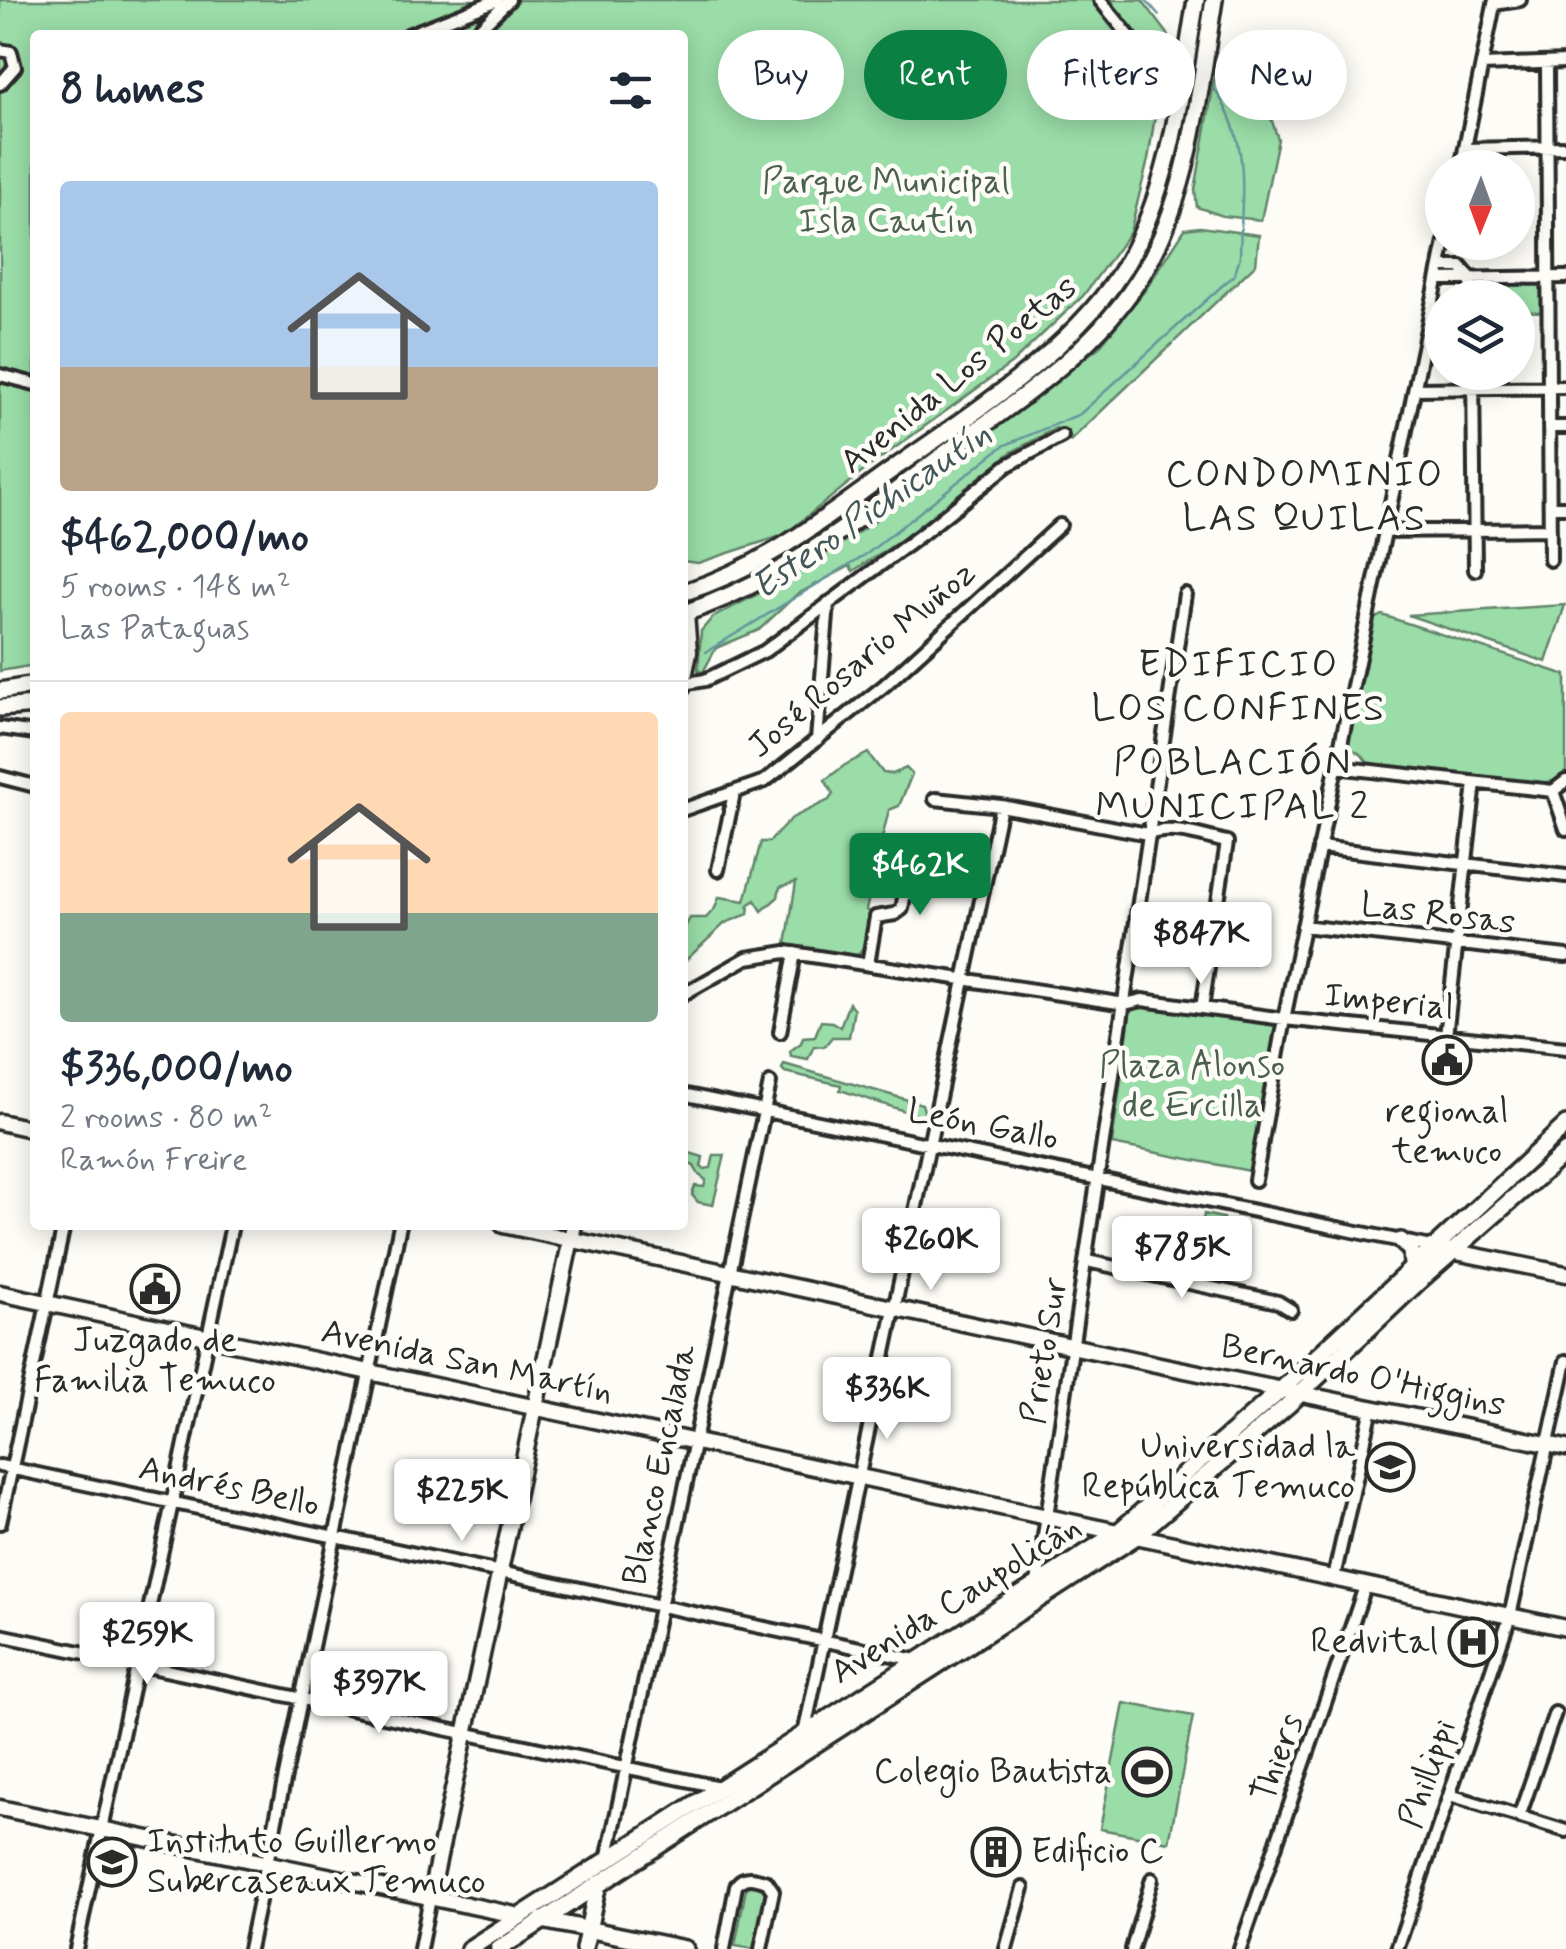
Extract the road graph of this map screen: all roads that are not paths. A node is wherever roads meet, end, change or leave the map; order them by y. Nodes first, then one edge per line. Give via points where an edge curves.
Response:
1 (497, 0) edge
2 (509, 0) edge
3 (1100, 0) edge
4 (1196, 0) edge
5 (1218, 0) edge
6 (1520, 0) edge
7 (1494, 2) edge
8 (421, 30) edge
9 (478, 30) edge
10 (1124, 30) edge
11 (1190, 30) edge
12 (0, 50) edge
13 (1566, 62) edge
14 (1547, 63) junction
15 (1482, 65) junction
16 (0, 84) edge
17 (1173, 120) edge
18 (1566, 147) edge
19 (1547, 148) junction
20 (1465, 149) joint
21 (1441, 260) edge
22 (1440, 266) junction
23 (1548, 277) junction
24 (1566, 277) edge
25 (1438, 279) junction
26 (1471, 279) junction
27 (0, 375) edge
28 (30, 383) edge
29 (1566, 387) edge
30 (1535, 388) edge
31 (1549, 388) junction
32 (1415, 389) junction
33 (1425, 389) edge
34 (1473, 390) edge
35 (1549, 427) junction
36 (1566, 427) edge
37 (1062, 436) dead end
38 (1566, 507) edge
39 (1550, 508) junction
40 (1060, 526) dead end
41 (1550, 528) junction
42 (1475, 530) junction
43 (1385, 532) junction
44 (1550, 560) dead end
45 (1475, 570) dead end
46 (724, 580) junction
47 (688, 590) edge
48 (1185, 594) dead end
49 (828, 602) junction
50 (688, 609) edge
51 (688, 612) edge
52 (688, 685) edge
53 (30, 686) edge
54 (0, 691) edge
55 (30, 705) edge
56 (0, 708) edge
57 (0, 728) edge
58 (30, 732) edge
59 (817, 740) junction
60 (1336, 767) junction
61 (0, 777) edge
62 (1566, 781) edge
63 (1475, 783) junction
64 (30, 785) edge
65 (1553, 791) junction
66 (734, 793) junction
67 (935, 800) dead end
68 (1001, 806) junction
69 (688, 808) edge
70 (1566, 830) edge
71 (1148, 834) junction
72 (913, 848) dead end
73 (1320, 848) junction
74 (1466, 865) junction
75 (718, 870) dead end
76 (1566, 876) edge
77 (1303, 926) junction
78 (1456, 945) junction
79 (795, 953) junction
80 (1566, 956) edge
81 (868, 964) junction
82 (965, 979) junction
83 (688, 992) edge
84 (1126, 1004) junction
85 (1202, 1008) junction
86 (1284, 1019) junction
87 (780, 1032) dead end
88 (1446, 1036) junction
89 (1566, 1048) edge
90 (770, 1082) dead end
91 (688, 1095) edge
92 (764, 1112) junction
93 (0, 1122) edge
94 (1566, 1125) edge
95 (30, 1129) edge
96 (930, 1144) junction
97 (1566, 1152) edge
98 (1100, 1179) junction
99 (1255, 1180) dead end
100 (63, 1230) edge
101 (231, 1230) edge
102 (399, 1230) edge
103 (573, 1232) edge
104 (1401, 1240) junction
105 (1432, 1247) junction
106 (1454, 1251) junction
107 (1087, 1261) junction
108 (1412, 1264) junction
109 (1565, 1273) edge
110 (730, 1274) junction
111 (0, 1294) edge
112 (47, 1302) junction
113 (895, 1308) junction
114 (1291, 1310) dead end
115 (208, 1336) junction
116 (1074, 1346) junction
117 (1566, 1362) edge
118 (370, 1372) junction
119 (1282, 1389) junction
120 (1302, 1393) junction
121 (536, 1407) junction
122 (1372, 1408) junction
123 (695, 1442) junction
124 (1548, 1444) junction
125 (1566, 1448) edge
126 (6, 1468) edge
127 (859, 1477) junction
128 (172, 1503) junction
129 (1048, 1518) junction
130 (0, 1523) edge
131 (1117, 1533) junction
132 (335, 1537) junction
133 (1136, 1537) junction
134 (500, 1572) junction
135 (1334, 1578) junction
136 (1038, 1582) junction
137 (1366, 1584) junction
138 (661, 1606) junction
139 (1510, 1616) junction
140 (1566, 1628) edge
141 (0, 1636) edge
142 (824, 1641) junction
143 (916, 1660) junction
144 (137, 1664) junction
145 (301, 1699) junction
146 (1554, 1713) dead end
147 (805, 1732) junction
148 (465, 1734) junction
149 (796, 1756) junction
150 (625, 1767) junction
151 (720, 1787) junction
152 (1450, 1795) junction
153 (0, 1808) edge
154 (1519, 1817) junction
155 (102, 1830) junction
156 (1566, 1831) edge
157 (624, 1849) junction
158 (606, 1860) junction
159 (267, 1864) junction
160 (1152, 1878) dead end
161 (596, 1886) junction
162 (1022, 1888) dead end
163 (430, 1898) junction
164 (520, 1916) junction
165 (544, 1920) junction
166 (588, 1929) junction
167 (76, 1949) edge
168 (249, 1949) edge
169 (420, 1949) edge
170 (468, 1949) edge
171 (499, 1949) edge
172 (584, 1949) edge
173 (686, 1949) edge
174 (724, 1949) edge
175 (761, 1949) edge
176 (1006, 1949) edge
177 (1132, 1949) edge
178 (1240, 1949) edge
179 (1397, 1949) edge

1 - 8 street
2 - 9 street
3 - 10 street
4 - 11 main road, Avenida Los Poetas
5 - 51 main road, Avenida Los Poetas via 1167,225 1135,286 1104,326 1068,362 825,544 762,582
6 - 7 street
7 - 15 street
12 - 16 street via 12,52 16,67
13 - 14 street
14 - 15 street
14 - 19 street
15 - 20 street
17 - 46 main road, Avenida Los Poetas via 1151,213 1118,278 1083,322 820,524
18 - 19 street
19 - 20 street
19 - 23 street
21 - 22 street
22 - 25 street
22 - 26 street via 1462,267
23 - 24 street
23 - 26 street
23 - 31 street
25 - 26 street
25 - 32 street
27 - 28 street
29 - 31 street
30 - 31 street
31 - 35 street
32 - 33 street
32 - 43 street
34 - 42 street
35 - 36 street
35 - 39 street
37 - 49 street via 1008,464
38 - 39 street
39 - 41 street
40 - 59 street, José Rosario Muñoz
41 - 42 street
41 - 44 street
42 - 43 street
42 - 45 street
43 - 60 street
46 - 47 main road, Avenida Los Poetas
46 - 50 main road
48 - 71 street, Prieto Sur
49 - 52 street via 749,660
49 - 59 street
53 - 54 main road
55 - 56 main road
57 - 58 street
59 - 66 street, José Rosario Muñoz via 765,781
60 - 63 street
60 - 73 street
61 - 64 street
62 - 65 street
63 - 65 street
63 - 74 street
65 - 70 street
66 - 69 street, José Rosario Muñoz
66 - 75 street
67 - 68 street
68 - 71 street
68 - 82 street
71 - 84 street, Prieto Sur
71 - 85 street via 1160,830 1228,842
72 - 81 street via 902,910 876,918
73 - 74 street
73 - 77 street
74 - 76 street
74 - 78 street
77 - 78 street, Las Rosas
77 - 86 street
78 - 80 street, Las Rosas
78 - 88 street
79 - 81 street, Imperial
79 - 83 street, Imperial via 747,958
79 - 87 street
81 - 82 street, Imperial
82 - 84 street, Imperial
82 - 96 street
84 - 85 street, Imperial
84 - 98 street, Prieto Sur
85 - 86 street, Imperial
86 - 88 street, Imperial
86 - 99 street
88 - 89 street, Imperial
90 - 92 street, Blanco Encalada
91 - 92 street, León Gallo
92 - 96 street, León Gallo
92 - 110 street, Blanco Encalada
93 - 95 main road
94 - 105 main road, Avenida Caupolicán
96 - 98 street, León Gallo
96 - 113 street
97 - 106 main road, Avenida Caupolicán
98 - 104 street, León Gallo
98 - 107 street, Prieto Sur
100 - 112 street
101 - 115 street
102 - 118 street
103 - 110 main road, Bernardo O'Higgins
103 - 121 main road
104 - 105 street, León Gallo
104 - 108 main road via 1412,1250
105 - 106 main road, León Gallo
105 - 108 main road, Avenida Caupolicán
106 - 109 main road, León Gallo
106 - 120 main road, Avenida Caupolicán
107 - 114 street
107 - 116 street, Prieto Sur
108 - 119 main road, Avenida Caupolicán
110 - 113 main road, Bernardo O'Higgins
110 - 123 street, Blanco Encalada
111 - 112 main road, Avenida San Martín
112 - 115 main road, Avenida San Martín
112 - 126 street
113 - 116 main road, Bernardo O'Higgins
113 - 127 street
115 - 118 main road, Avenida San Martín
115 - 128 street
116 - 119 main road, Bernardo O'Higgins
116 - 129 street, Prieto Sur
117 - 124 street, Phillippi
118 - 121 main road, Avenida San Martín
118 - 132 street
119 - 120 main road, Bernardo O'Higgins
119 - 131 main road, Avenida Caupolicán
120 - 122 main road, Bernardo O'Higgins
120 - 133 main road, Avenida Caupolicán
121 - 123 main road, Avenida San Martín
121 - 134 main road
122 - 124 main road, Bernardo O'Higgins
122 - 135 street
123 - 127 main road, Avenida San Martín
123 - 138 street, Blanco Encalada
124 - 125 main road, Bernardo O'Higgins
124 - 139 street, Phillippi
126 - 128 street, Andrés Bello
126 - 130 street
127 - 129 main road, Avenida San Martín
127 - 142 street
128 - 132 street, Andrés Bello
128 - 144 street
129 - 131 main road, Avenida San Martín
129 - 136 street, Prieto Sur
131 - 133 main road, Avenida San Martín
131 - 136 main road, Avenida Caupolicán
132 - 134 street, Andrés Bello
132 - 145 street
133 - 135 main road, Avenida San Martín
133 - 149 main road, Avenida Caupolicán
134 - 138 street, Andrés Bello
134 - 148 main road
135 - 137 main road, Avenida San Martín
136 - 143 main road, Avenida Caupolicán
137 - 139 main road, Avenida San Martín
137 - 178 street, Thiers
138 - 142 street, Andrés Bello
138 - 150 street, Blanco Encalada
139 - 140 main road, Avenida San Martín
139 - 152 street, Phillippi
141 - 144 street
142 - 143 street, Andrés Bello
142 - 147 street
143 - 147 main road, Avenida Caupolicán
144 - 145 street
144 - 155 street
145 - 148 street
145 - 159 street
146 - 154 street
147 - 149 street
147 - 151 main road, Avenida Caupolicán
148 - 150 street
148 - 163 main road
149 - 161 main road, Avenida Caupolicán
150 - 151 street
150 - 158 street, Blanco Encalada
151 - 157 main road, Avenida Caupolicán
152 - 154 street
152 - 179 street, Phillippi
153 - 155 main road
154 - 156 street
155 - 159 main road
155 - 167 street
157 - 158 main road, Avenida Caupolicán
157 - 161 main road
158 - 164 main road, Avenida Caupolicán
159 - 163 main road
159 - 168 street
160 - 177 street
161 - 165 main road, Avenida Caupolicán
161 - 166 main road
162 - 176 street
163 - 164 main road
163 - 169 street
164 - 165 main road
164 - 170 main road, Avenida Caupolicán
165 - 166 main road
165 - 171 main road, Avenida Caupolicán
166 - 172 main road
166 - 173 main road
174 - 175 street via 736,1886 748,1878 768,1882 773,1891

